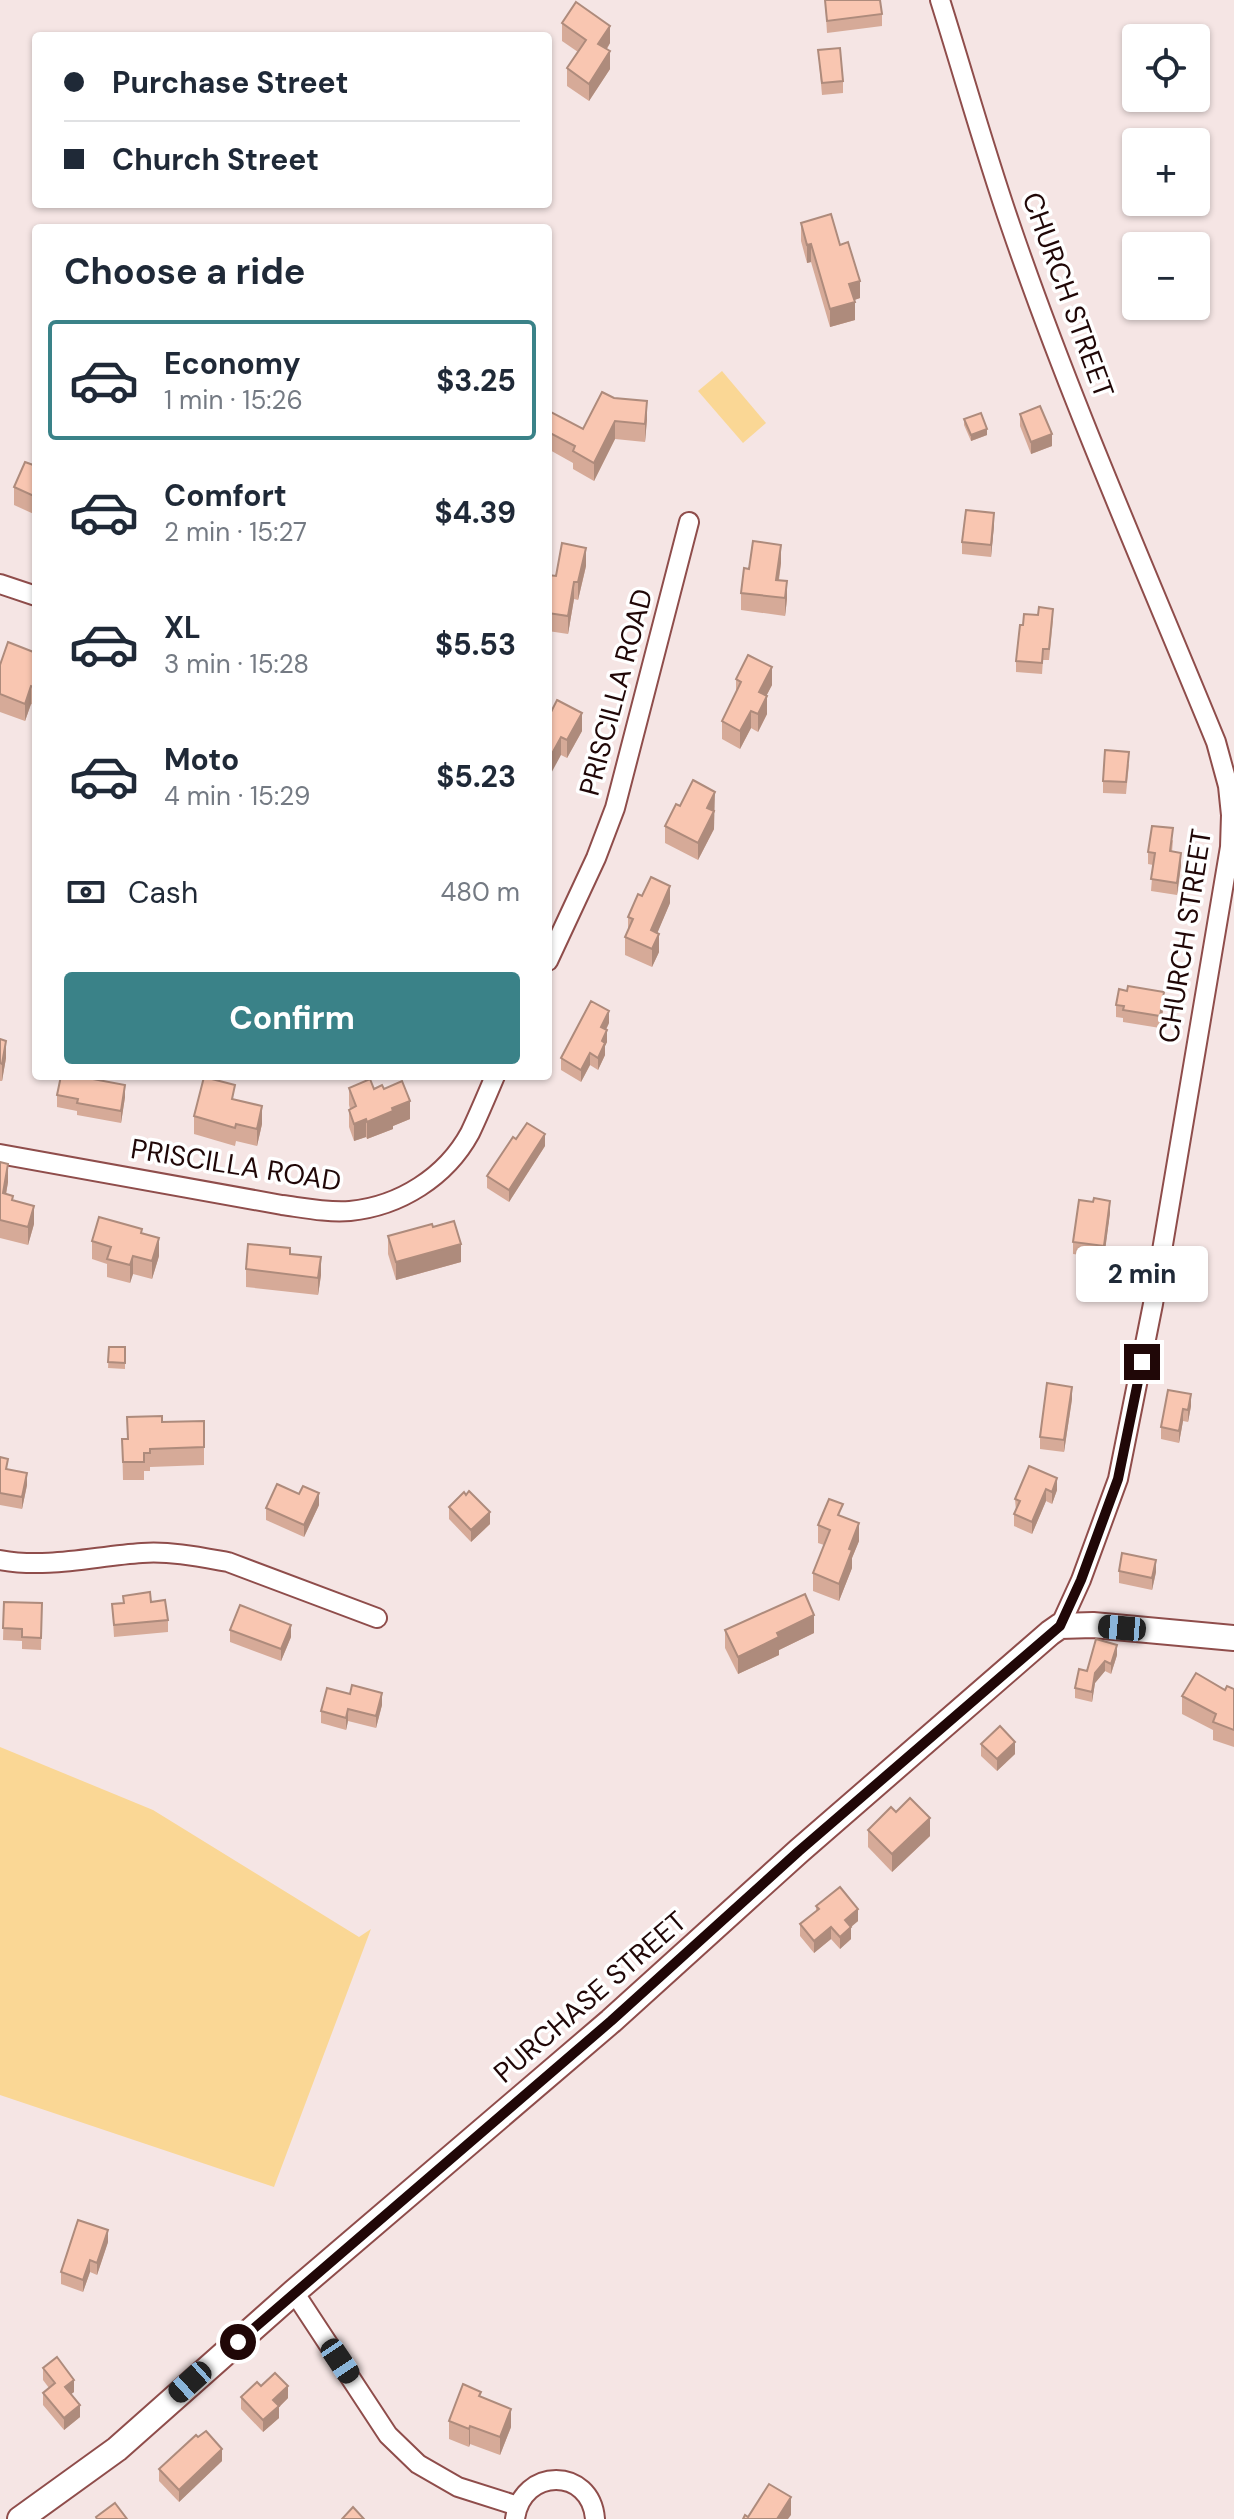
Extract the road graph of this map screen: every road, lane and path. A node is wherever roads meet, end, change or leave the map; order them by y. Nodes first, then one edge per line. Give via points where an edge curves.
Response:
1 (940, 0) edge
2 (689, 522) dead end
3 (1, 582) edge
4 (32, 594) edge
5 (552, 952) edge
6 (493, 1080) edge
7 (0, 1154) edge
8 (0, 1560) edge
9 (377, 1618) dead end
10 (1060, 1626) junction
11 (1234, 1638) edge
12 (294, 2292) junction
13 (516, 2512) edge
14 (20, 2519) edge
15 (595, 2519) edge

1 - 10 street, CHURCH STREET via 1046,321 1216,742 1231,815 1225,881 1118,1479
2 - 5 street, PRISCILLA ROAD via 620,792 604,840
3 - 4 street
6 - 7 street, PRISCILLA ROAD via 469,1134 440,1173 398,1197 349,1211 282,1205
8 - 9 street via 38,1563 145,1553 204,1557
10 - 11 street
10 - 12 street, PURCHASE STREET
12 - 13 street via 388,2435 418,2464
12 - 14 street, PURCHASE STREET via 117,2449
13 - 15 street via 532,2487 554,2479 586,2493

